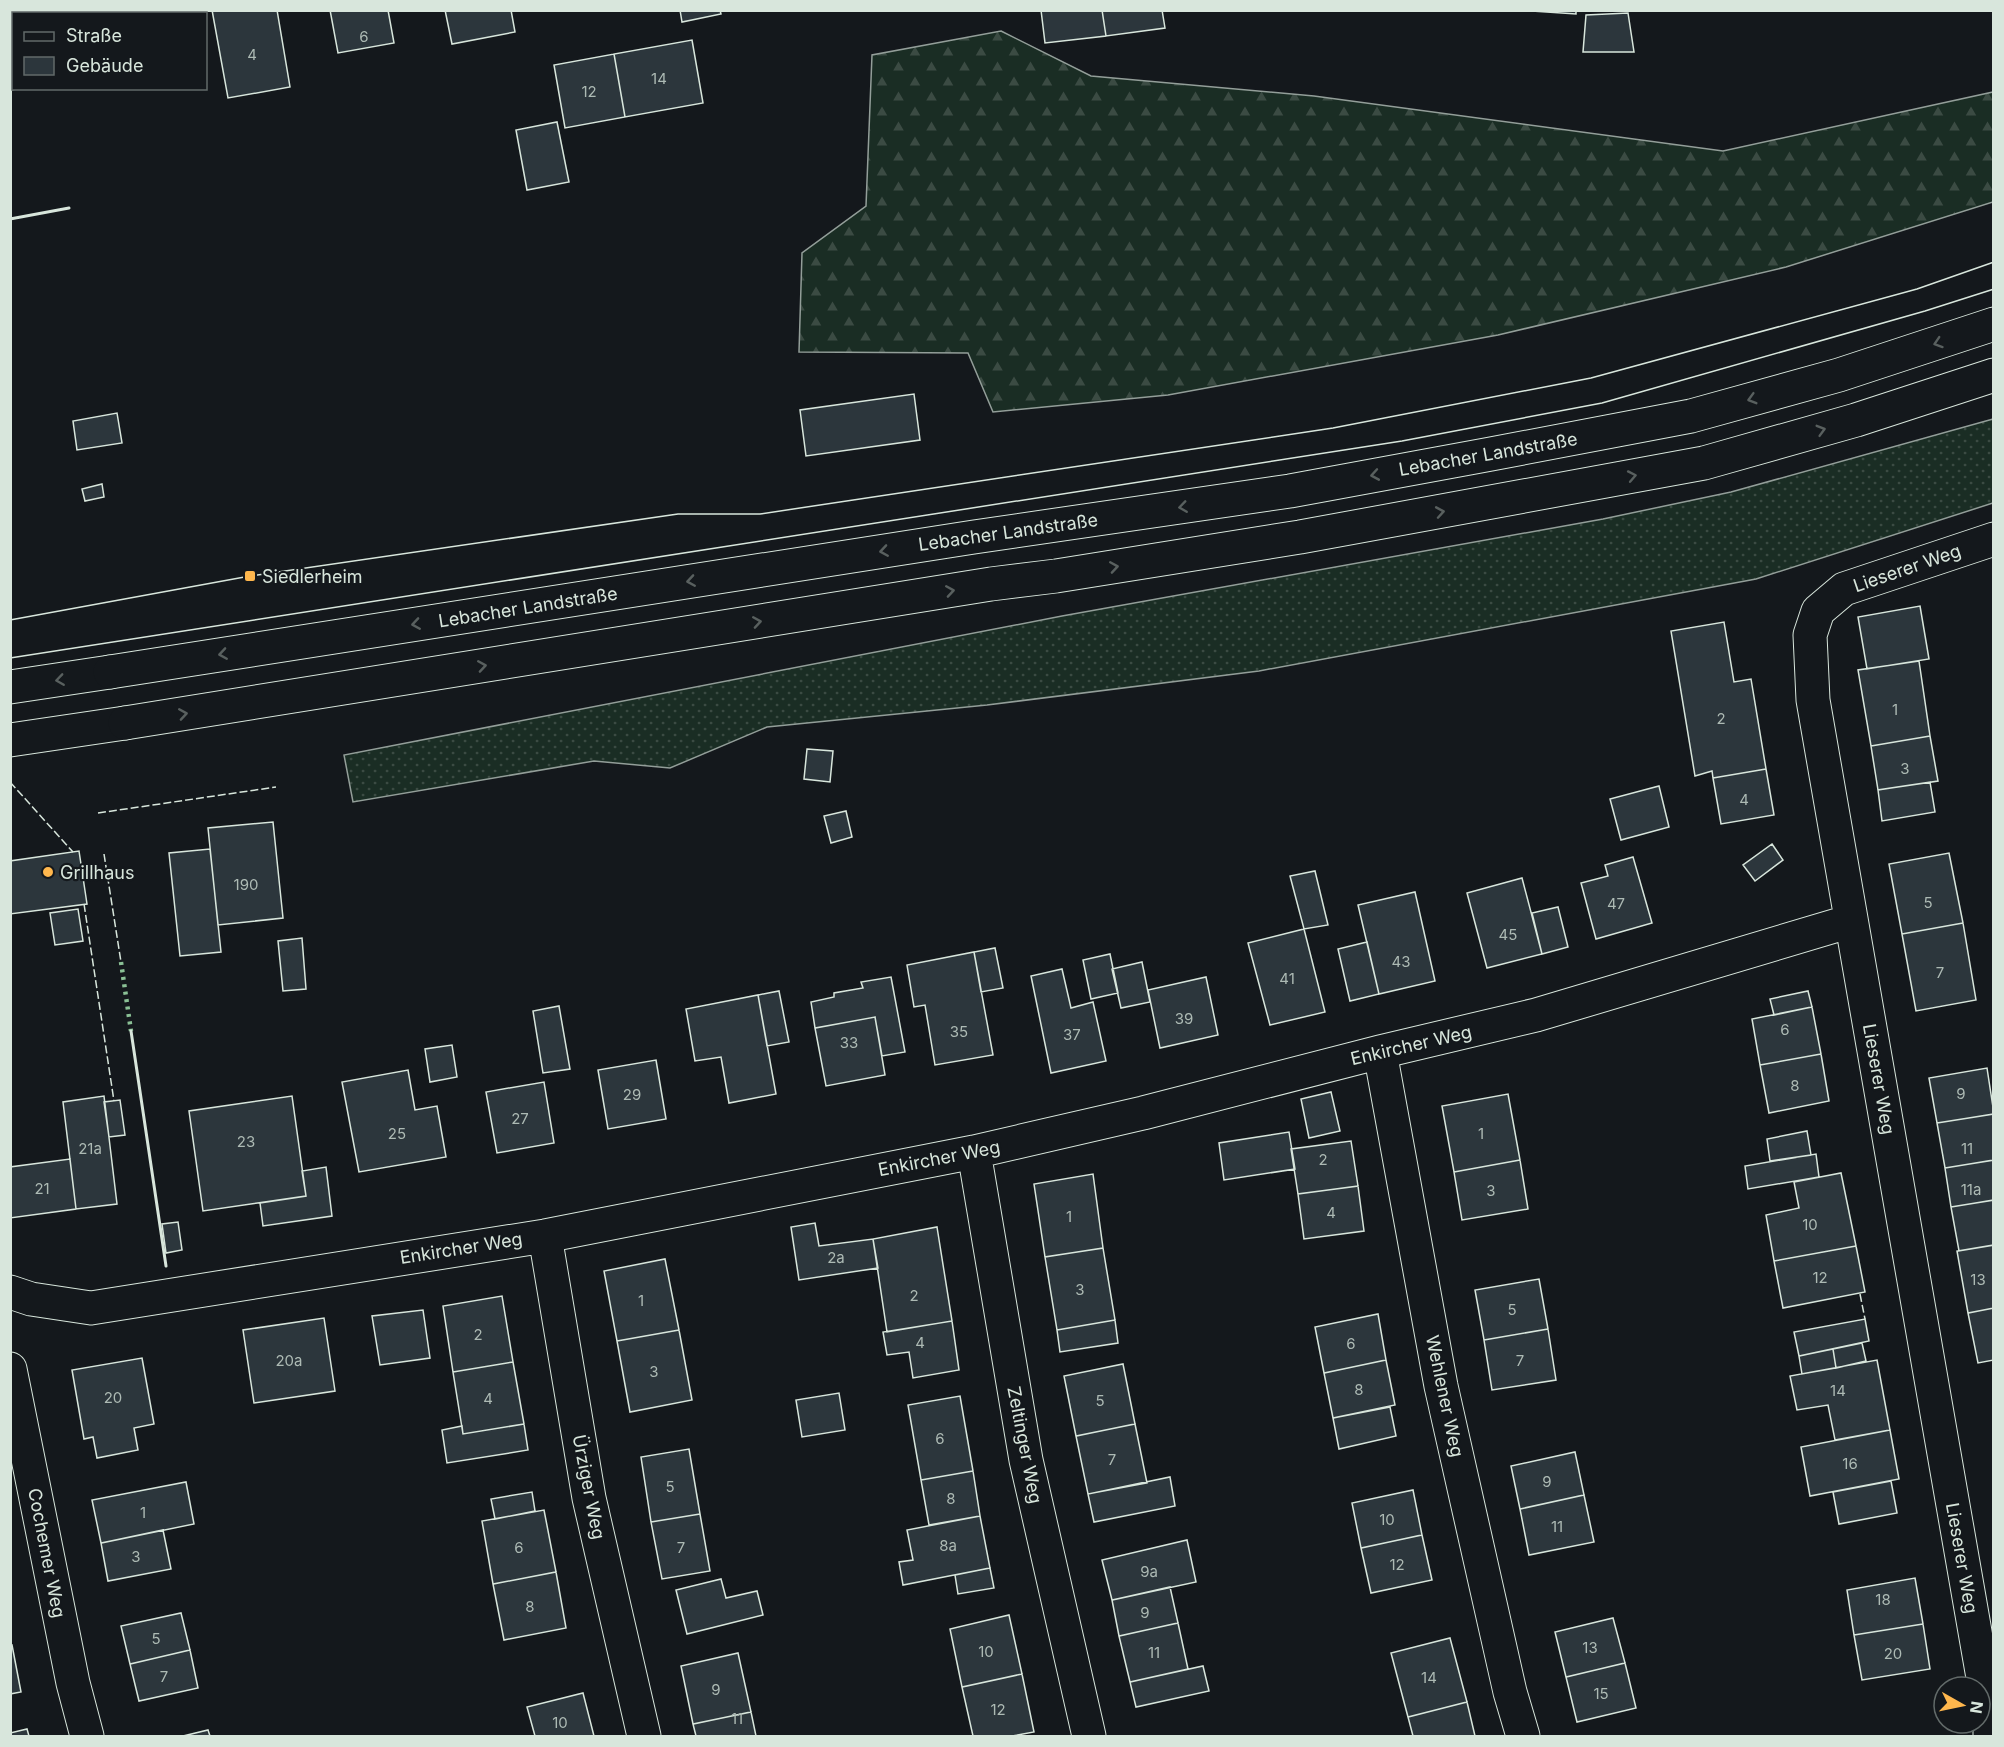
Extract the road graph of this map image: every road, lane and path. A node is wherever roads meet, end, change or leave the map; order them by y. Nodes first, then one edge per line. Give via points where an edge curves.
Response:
1 (1994, 324) edge
2 (1994, 375) edge
3 (1994, 539) edge
4 (10, 687) edge
5 (10, 740) edge
6 (1851, 921) junction
7 (1380, 1052) junction
8 (974, 1152) junction
9 (545, 1236) junction
10 (10, 1292) edge
11 (10, 1369) edge
12 (87, 1737) edge
13 (644, 1737) edge
14 (1089, 1737) edge
15 (1523, 1737) edge
16 (1990, 1737) edge

1 -> 4 main road, Lebacher Landstraße via 1839,375 1691,416 1502,452 1290,490
5 -> 2 main road via 1300,537 1512,499 1704,463
3 - 6 main road, Lieserer Weg via 1844,589 1818,611 1810,635 1813,700
6 - 7 main road, Enkircher Weg via 1536,1015
6 - 16 main road, Lieserer Weg via 1990,1718
7 - 8 main road, Enkircher Weg
7 - 15 main road, Wehlener Weg via 1441,1386
8 - 9 main road, Enkircher Weg
8 - 14 main road, Zeltinger Weg via 1026,1460
9 - 10 main road, Enkircher Weg via 91,1308
9 - 13 main road, Ürziger Weg via 589,1498
11 - 12 main road, Cochemer Weg

